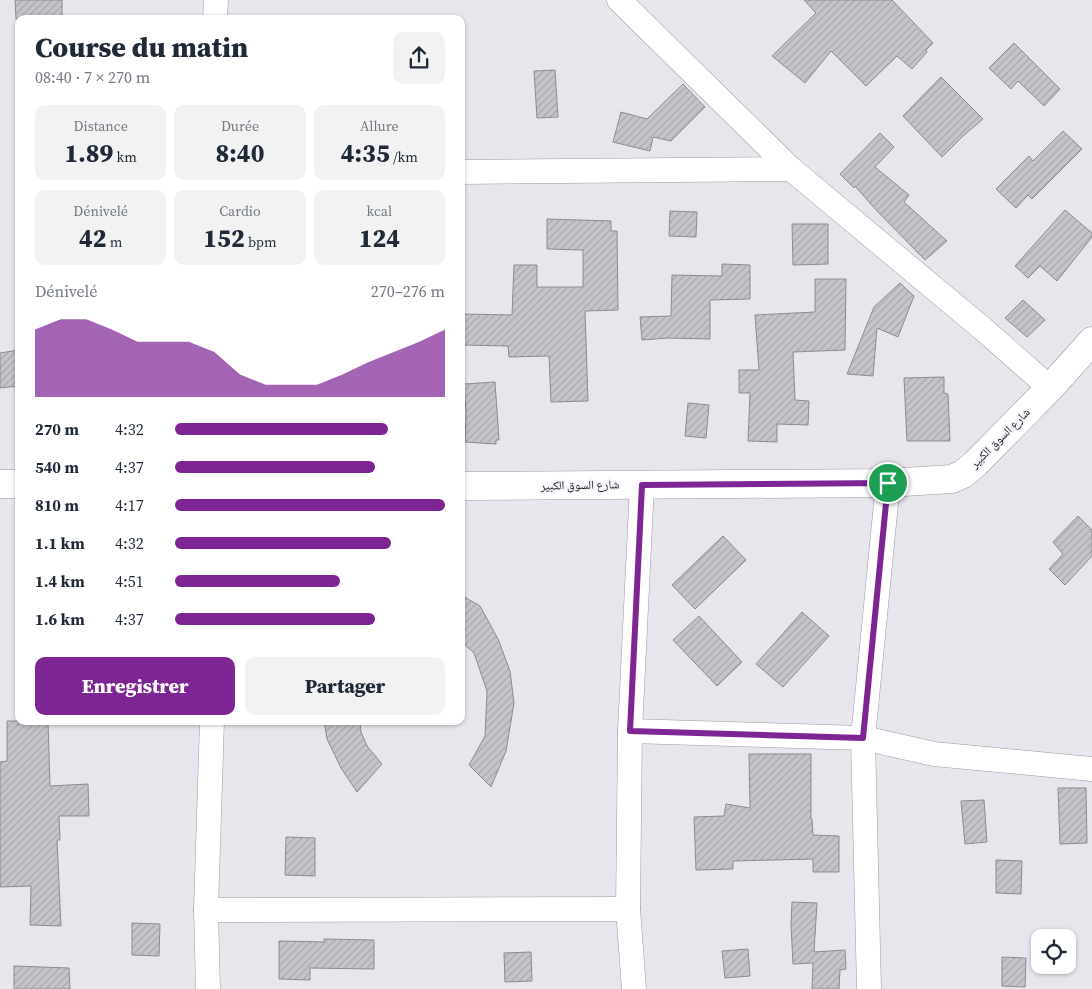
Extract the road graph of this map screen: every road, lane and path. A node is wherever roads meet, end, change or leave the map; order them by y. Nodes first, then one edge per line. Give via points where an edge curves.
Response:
1 (216, 0) edge
2 (619, 0) edge
3 (215, 15) edge
4 (791, 169) junction
5 (465, 172) edge
6 (1092, 341) edge
7 (1050, 388) junction
8 (888, 483) junction
9 (0, 484) edge
10 (15, 484) edge
11 (642, 485) junction
12 (465, 486) edge
13 (212, 725) edge
14 (630, 731) junction
15 (863, 738) junction
16 (1092, 769) edge
17 (206, 910) junction
18 (628, 910) junction
19 (208, 989) edge
20 (634, 989) edge
21 (869, 989) edge

1 - 3 street
2 - 4 street
4 - 5 street
4 - 7 street
6 - 7 street, شارع السوق الكبير
7 - 8 street, شارع السوق الكبير via 963,474 952,479
8 - 11 street, شارع السوق الكبير
8 - 15 street
9 - 10 street
11 - 12 street, شارع السوق الكبير
11 - 14 street
13 - 17 street
14 - 15 street
14 - 18 street
15 - 16 street via 934,754
15 - 21 street
17 - 18 street
17 - 19 street
18 - 20 street

